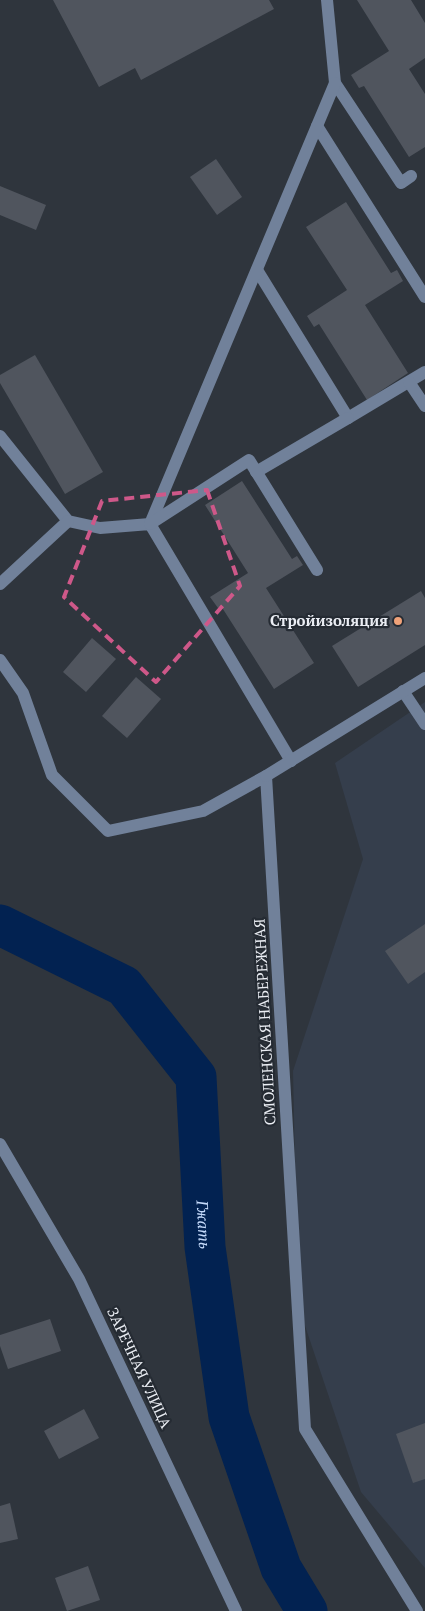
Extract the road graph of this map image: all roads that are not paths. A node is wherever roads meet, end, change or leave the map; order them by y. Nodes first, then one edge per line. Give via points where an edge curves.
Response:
1 (328, 0) edge
2 (335, 83) junction
3 (318, 126) junction
4 (411, 176) dead end
5 (257, 270) junction
6 (425, 297) edge
7 (425, 372) edge
8 (409, 382) junction
9 (425, 406) edge
10 (348, 418) junction
11 (0, 436) edge
12 (256, 472) junction
13 (68, 521) junction
14 (150, 524) junction
15 (316, 570) dead end
16 (0, 584) edge
17 (0, 660) edge
18 (425, 678) edge
19 (403, 691) junction
20 (425, 724) edge
21 (291, 761) junction
22 (266, 776) junction
23 (0, 1144) edge
24 (236, 1611) edge
25 (417, 1611) edge

1 - 2 street
2 - 3 street
2 - 4 street via 402,182
3 - 5 street
3 - 6 street
5 - 10 street
5 - 14 street
7 - 8 street
8 - 9 street
8 - 10 street
10 - 12 street
11 - 13 street
12 - 14 street via 249,460
12 - 15 street
13 - 14 street via 100,528
13 - 16 street
14 - 21 street
17 - 22 street via 23,693 52,775 108,831 203,811
18 - 19 street
19 - 20 street
19 - 21 street
21 - 22 street
22 - 25 street, СМОЛЕНСКАЯ НАБЕРЕЖНАЯ via 305,1428
23 - 24 street, ЗАРЕЧНАЯ УЛИЦА via 79,1279

